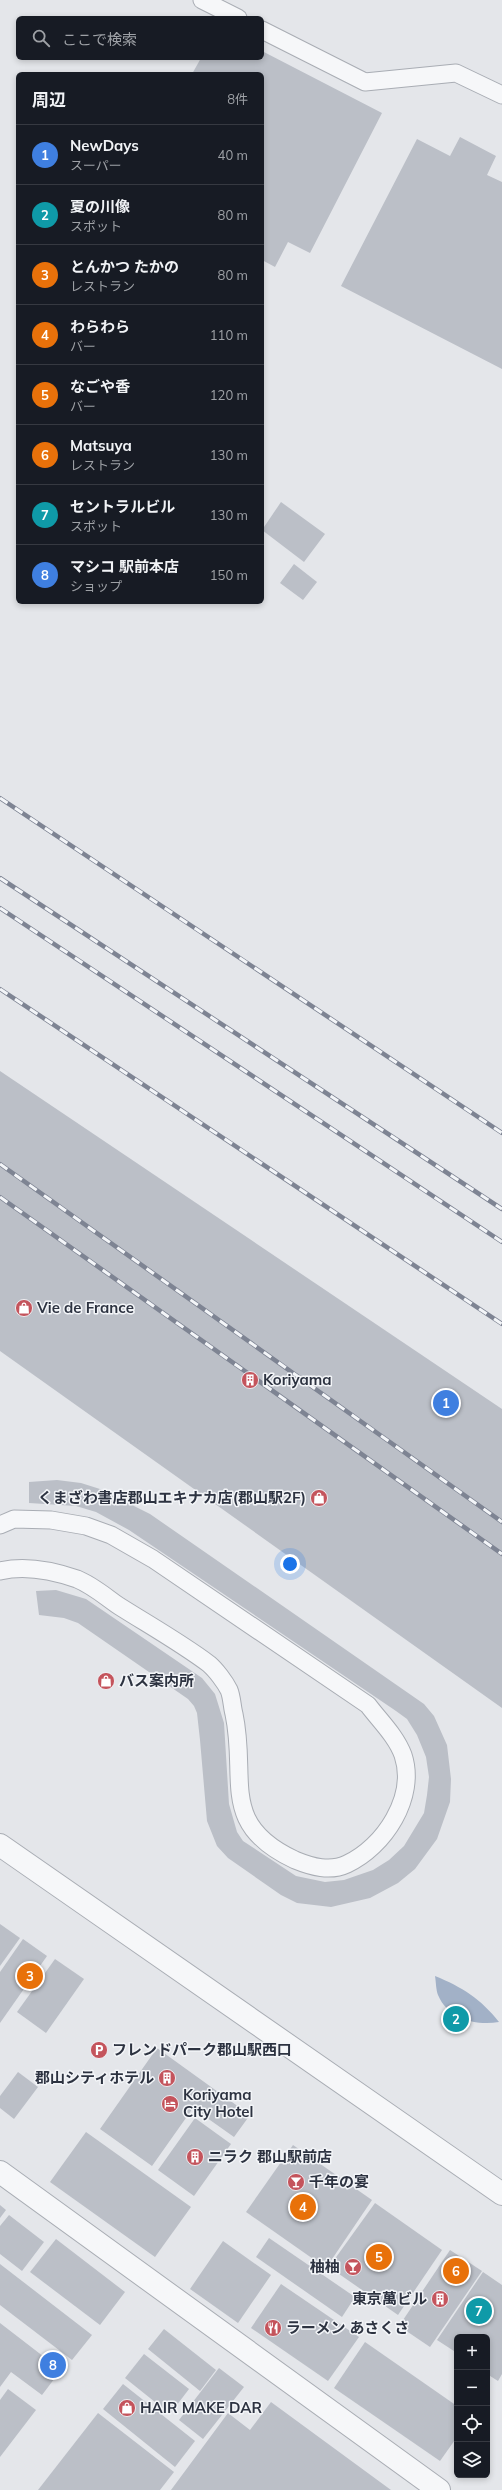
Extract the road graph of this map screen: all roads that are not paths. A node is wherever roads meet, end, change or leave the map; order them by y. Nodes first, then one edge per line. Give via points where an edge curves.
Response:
1 (202, 0) edge
2 (234, 16) edge
3 (264, 31) edge
4 (502, 95) edge
5 (0, 1525) edge
6 (0, 1571) edge
7 (0, 1845) edge
8 (0, 2172) edge
9 (502, 2194) edge
10 (439, 2490) edge

1 - 2 lane
3 - 4 lane via 365,82 456,73
5 - 6 lane via 14,1519 51,1520 112,1534 368,1705 393,1736 403,1755 407,1777 402,1800 392,1822 375,1843 348,1864 335,1868 307,1865 266,1844 251,1827 239,1799 239,1737 229,1690 211,1666 80,1580 52,1571
7 - 9 street
8 - 10 street via 160,2285

